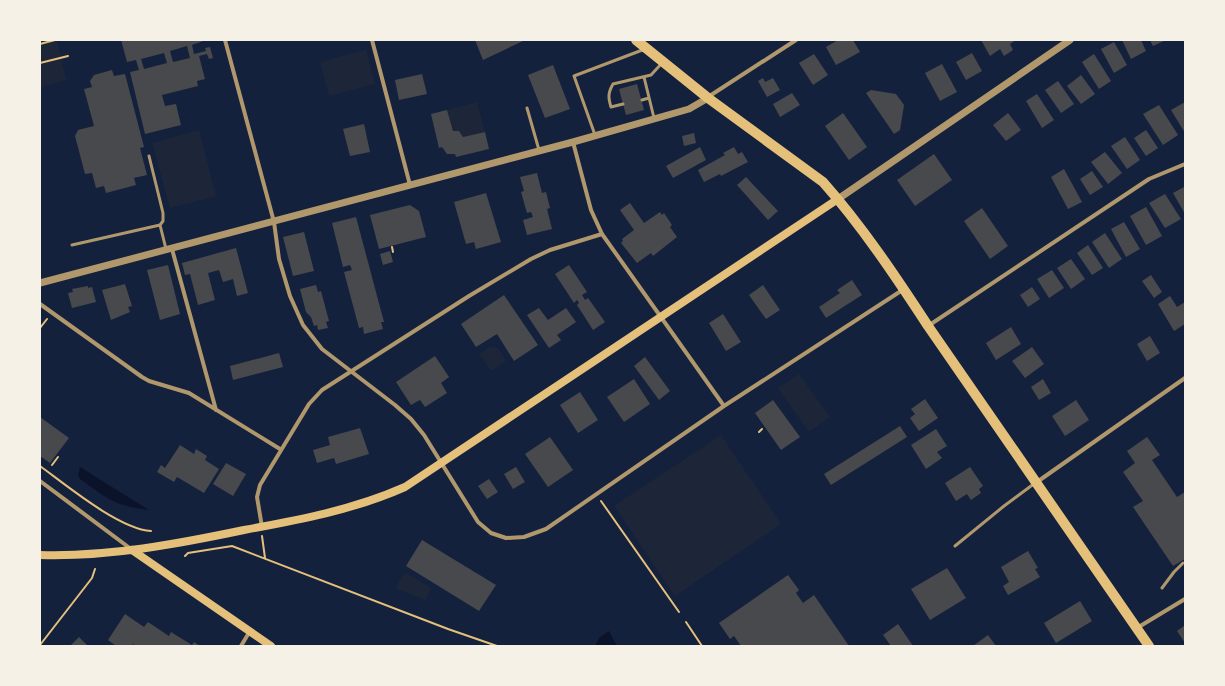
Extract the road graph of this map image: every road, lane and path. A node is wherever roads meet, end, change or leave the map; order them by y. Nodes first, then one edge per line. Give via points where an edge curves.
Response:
1 (54, 40) edge
2 (225, 40) edge
3 (372, 40) edge
4 (636, 40) edge
5 (796, 40) edge
6 (1070, 40) edge
7 (40, 44) edge
8 (647, 49) junction
9 (68, 56) dead end
10 (663, 62) junction
11 (40, 63) edge
12 (644, 77) junction
13 (649, 98) junction
14 (708, 98) junction
15 (642, 100) dead end
16 (623, 104) dead end
17 (527, 108) dead end
18 (655, 119) junction
19 (595, 136) junction
20 (574, 142) junction
21 (539, 151) junction
22 (149, 156) dead end
23 (1185, 164) edge
24 (410, 186) junction
25 (838, 199) junction
26 (274, 222) junction
27 (160, 225) junction
28 (602, 234) junction
29 (72, 245) dead end
30 (392, 247) dead end
31 (169, 250) junction
32 (393, 252) dead end
33 (40, 283) edge
34 (904, 289) junction
35 (40, 304) edge
36 (661, 317) junction
37 (47, 319) dead end
38 (928, 326) junction
39 (40, 328) edge
40 (352, 372) junction
41 (1185, 378) edge
42 (724, 406) junction
43 (216, 410) junction
44 (762, 429) dead end
45 (759, 432) dead end
46 (280, 450) junction
47 (58, 457) dead end
48 (442, 462) junction
49 (52, 465) dead end
50 (40, 466) edge
51 (40, 481) edge
52 (1036, 482) junction
53 (601, 501) dead end
54 (262, 527) junction
55 (151, 530) dead end
56 (955, 546) dead end
57 (132, 550) junction
58 (40, 555) edge
59 (185, 556) dead end
60 (265, 558) junction
61 (1183, 563) dead end
62 (95, 569) dead end
63 (1162, 588) dead end
64 (1185, 599) edge
65 (679, 612) dead end
66 (686, 622) dead end
67 (1137, 628) junction
68 (250, 631) junction
69 (40, 645) edge
70 (241, 646) edge
71 (271, 646) edge
72 (497, 646) edge
73 (702, 646) edge
74 (1149, 646) edge

1 - 7 path
2 - 26 street
3 - 24 street
4 - 8 highway
5 - 14 street
6 - 25 street
8 - 10 highway
8 - 19 lane via 574,76
9 - 11 path
10 - 12 lane via 651,75
10 - 14 highway
12 - 13 lane
12 - 16 lane via 613,84 608,97 611,107
13 - 15 lane
13 - 18 lane
14 - 18 street via 689,108
14 - 25 highway via 823,182
17 - 21 lane
18 - 19 street
19 - 20 street
20 - 21 street
20 - 28 street via 591,210
21 - 24 street
22 - 27 lane via 163,213
23 - 38 street via 1149,179
24 - 26 street
25 - 34 highway
25 - 36 main road
26 - 31 street
26 - 40 street via 279,259 295,311 317,343
27 - 29 lane
27 - 31 lane
28 - 36 street
28 - 40 street via 550,250 531,259
30 - 32 path
31 - 33 street
31 - 43 street
34 - 38 highway
34 - 42 street
35 - 43 street via 142,377 189,393
36 - 42 street
36 - 48 main road
37 - 39 path
38 - 52 highway
40 - 46 street via 315,396
40 - 48 street via 410,419
41 - 52 street
42 - 48 street via 546,529 516,538 506,538 487,531 478,522
43 - 46 street
44 - 45 path
46 - 54 street via 257,491
47 - 49 path
48 - 54 main road via 405,487 374,500 333,512
50 - 55 path via 98,508 140,530
51 - 57 street
52 - 56 lane
52 - 67 highway
53 - 65 path
54 - 57 main road
54 - 60 path
57 - 58 main road via 101,554
57 - 68 main road
59 - 60 path via 188,553 232,546
60 - 72 path
61 - 63 lane
62 - 69 path via 92,578
64 - 67 street
66 - 73 path
67 - 74 highway
68 - 70 street
68 - 71 main road

